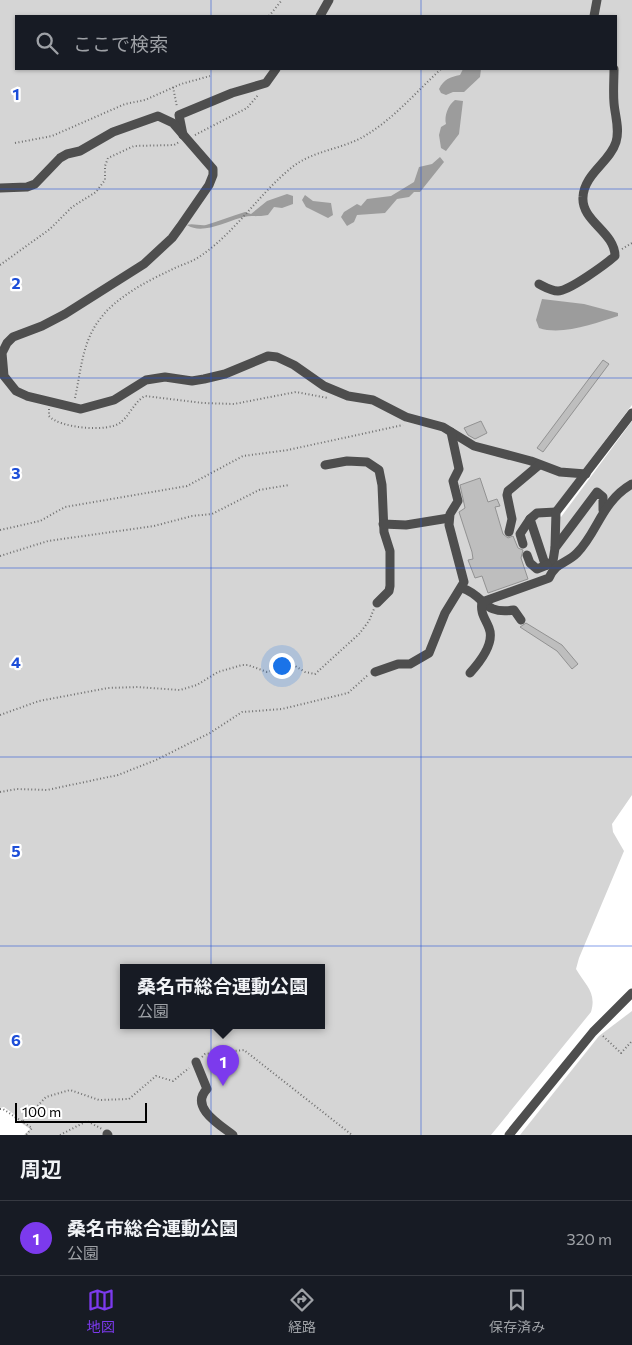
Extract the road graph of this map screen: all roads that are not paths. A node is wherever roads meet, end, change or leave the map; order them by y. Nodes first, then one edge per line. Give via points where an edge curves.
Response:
1 (329, 0) edge
2 (597, 0) edge
3 (321, 15) edge
4 (594, 15) edge
5 (275, 70) edge
6 (614, 70) edge
7 (184, 138) junction
8 (0, 188) edge
9 (539, 284) dead end
10 (3, 377) edge
11 (632, 413) edge
12 (451, 432) junction
13 (325, 465) dead end
14 (539, 465) junction
15 (586, 474) junction
16 (632, 484) edge
17 (603, 510) junction
18 (556, 512) junction
19 (448, 518) junction
20 (530, 519) junction
21 (383, 524) junction
22 (509, 532) dead end
23 (523, 544) dead end
24 (555, 548) junction
25 (527, 555) dead end
26 (550, 566) junction
27 (462, 588) junction
28 (482, 602) junction
29 (377, 603) road end
30 (521, 620) dead end
31 (375, 672) road end
32 (470, 673) dead end
33 (632, 992) edge
34 (196, 1062) road end
35 (233, 1135) edge
36 (509, 1135) edge

1 - 3 street
2 - 4 street
5 - 7 street via 266,83 232,93 179,116
6 - 9 street via 616,143 587,183 582,198 588,213 613,244 615,256 595,274 580,279 565,290 554,291
7 - 8 street via 164,117 147,118 60,158 35,184
7 - 10 street via 210,164 213,175 172,238 144,264 119,281 65,314 12,337 2,353
10 - 12 street via 22,394 81,409 114,400 146,380 165,377 192,381 204,379 268,356 277,357 324,386 348,396 373,400 406,417
11 - 15 street
12 - 14 street via 474,446
12 - 19 street via 459,469 452,481 458,501
13 - 21 street via 347,461 376,466 381,476
14 - 15 street via 560,472
14 - 22 street via 508,491 512,523
15 - 18 street
16 - 17 street
17 - 24 street via 603,497 597,492
17 - 26 street via 576,554
18 - 20 street via 537,512
18 - 24 street
19 - 21 street via 406,525
19 - 27 street via 463,577
20 - 23 street via 520,534
20 - 26 street via 544,560
21 - 29 street via 390,551 390,586
24 - 26 street
25 - 26 street via 537,569
26 - 28 street via 549,578
27 - 28 street via 471,591
27 - 31 street via 445,613 429,654 410,664 398,664
28 - 30 street via 489,609 514,610
28 - 32 street via 482,615 490,636 484,655
33 - 36 street via 593,1032
34 - 35 street via 207,1089 201,1098 202,1106 208,1116

